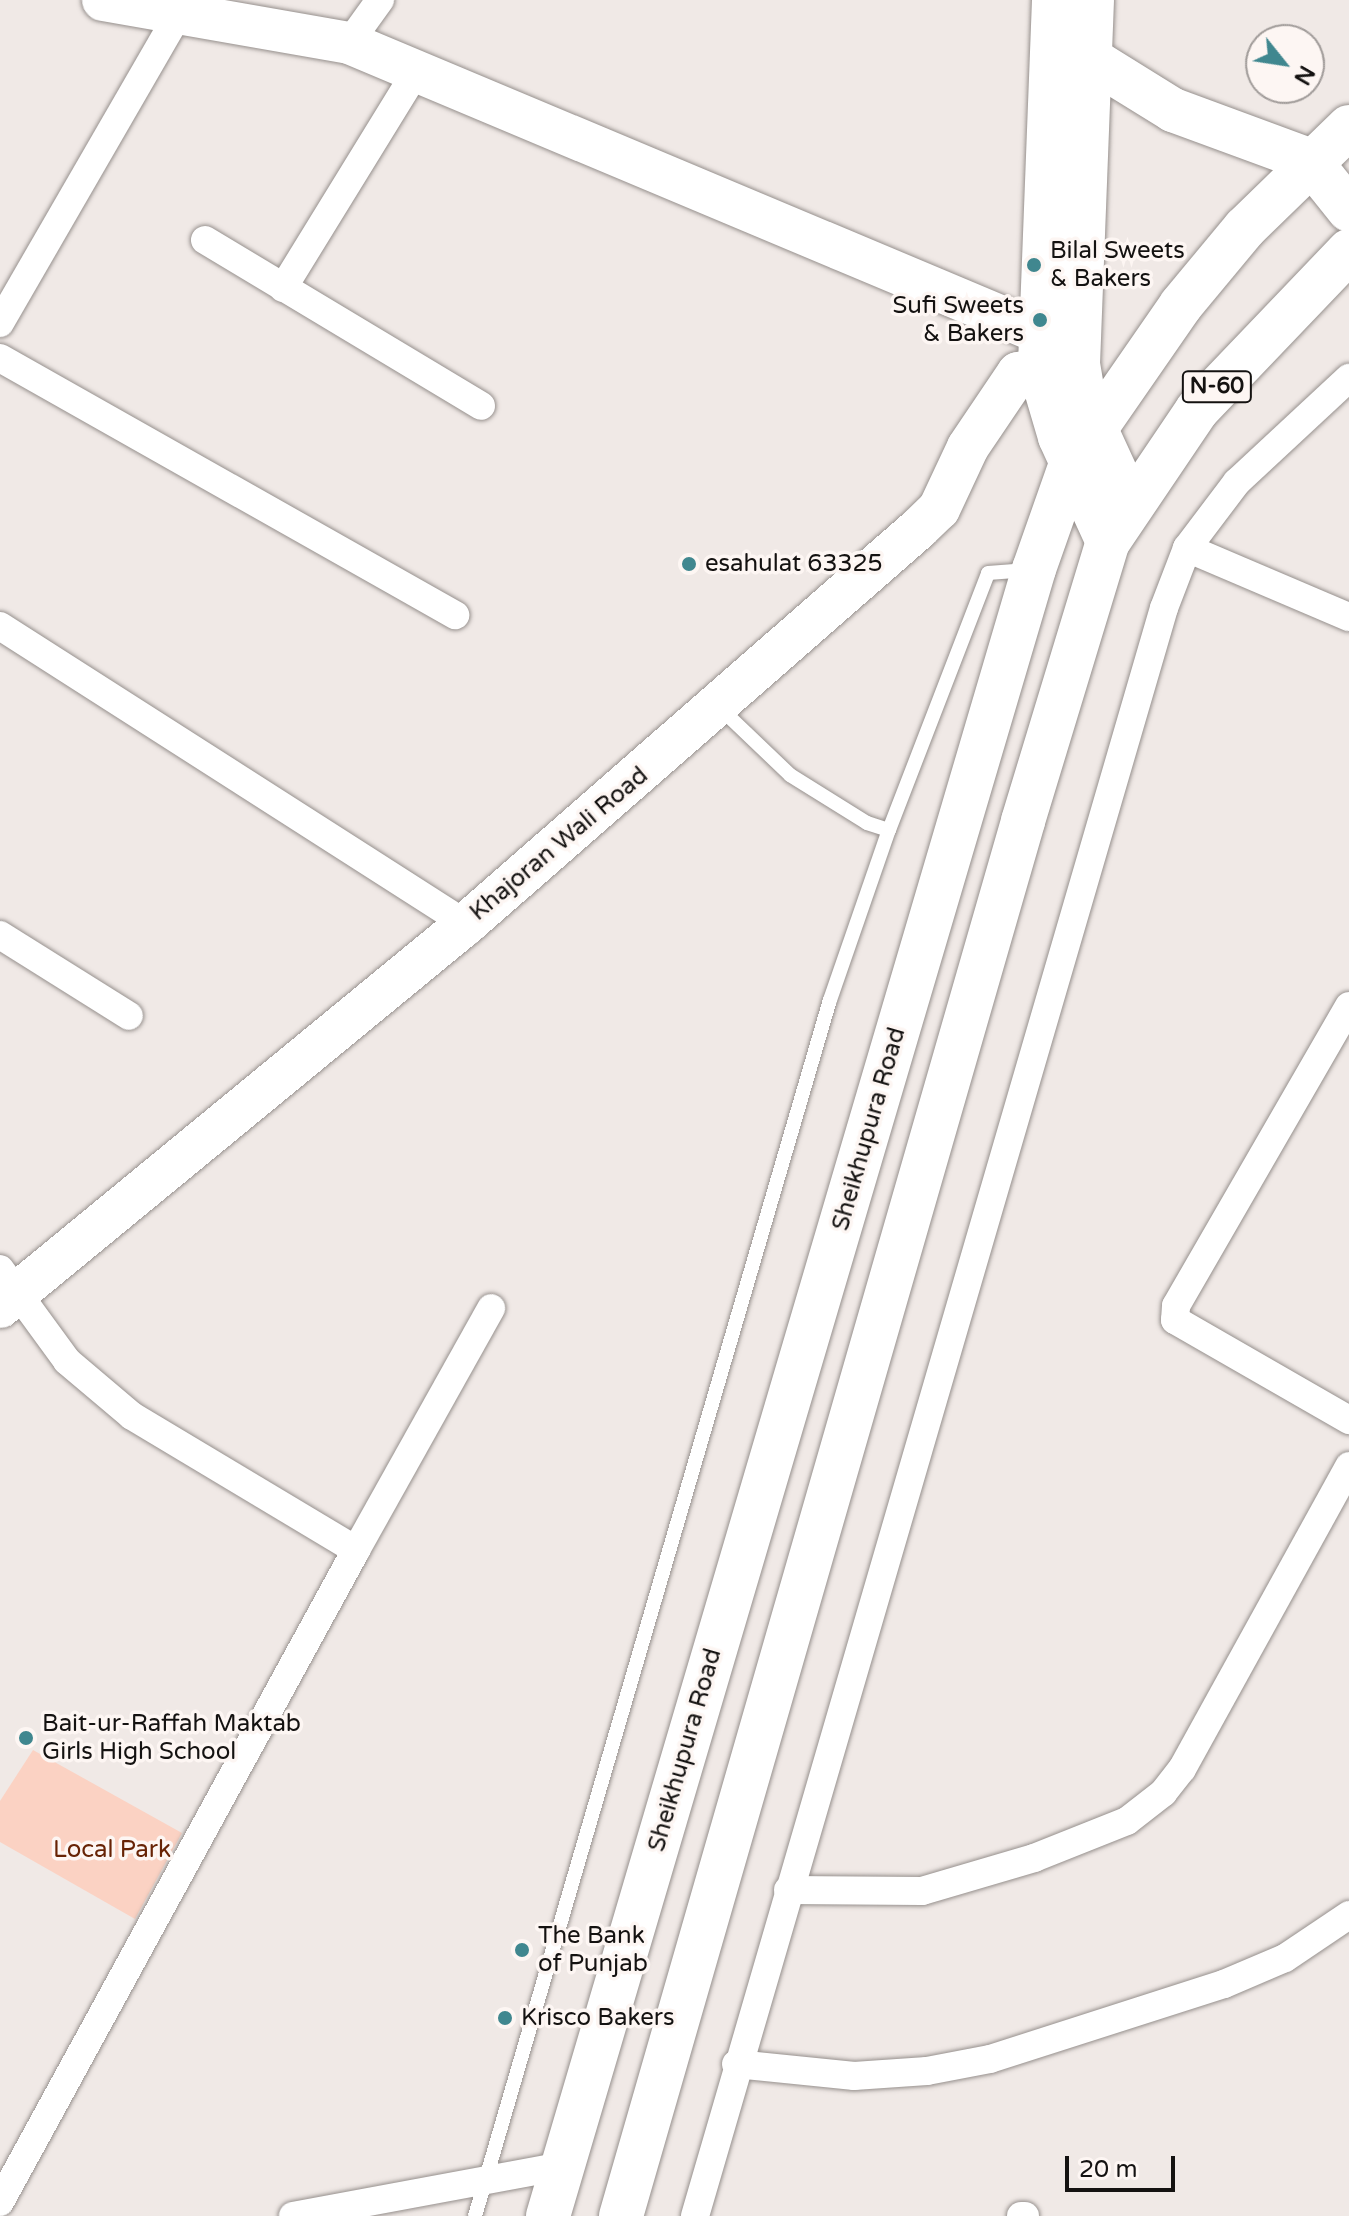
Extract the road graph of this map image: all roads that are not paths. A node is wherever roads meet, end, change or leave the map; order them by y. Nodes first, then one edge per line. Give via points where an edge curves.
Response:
1 (103, 0) edge
2 (380, 0) edge
3 (1054, 0) edge
4 (1092, 0) edge
5 (182, 7) edge
6 (349, 43) junction
7 (1089, 58) junction
8 (416, 72) junction
9 (1349, 127) edge
10 (1309, 160) junction
11 (1349, 210) edge
12 (205, 240) dead end
13 (1349, 251) edge
14 (283, 288) junction
15 (0, 323) edge
16 (1058, 348) junction
17 (0, 358) edge
18 (1349, 378) edge
19 (481, 406) dead end
20 (1093, 426) junction
21 (1071, 464) junction
22 (1130, 504) junction
23 (1108, 542) junction
24 (1187, 548) junction
25 (1034, 569) junction
26 (455, 615) dead end
27 (1349, 617) edge
28 (0, 626) edge
29 (720, 707) junction
30 (889, 830) junction
31 (466, 924) junction
32 (0, 935) edge
33 (1349, 1006) edge
34 (129, 1016) dead end
35 (5, 1290) edge
36 (491, 1308) dead end
37 (1349, 1420) edge
38 (1349, 1466) edge
39 (356, 1550) junction
40 (788, 1890) junction
41 (1349, 1915) edge
42 (736, 2064) junction
43 (563, 2166) junction
44 (486, 2177) junction
45 (0, 2202) edge
46 (293, 2216) edge
47 (475, 2216) edge
48 (548, 2216) edge
49 (621, 2216) edge
50 (695, 2216) edge

1 - 5 street
2 - 6 street
3 - 16 main road
4 - 7 main road
5 - 6 street
5 - 15 street
6 - 8 street
7 - 10 main road via 1173,110
7 - 16 main road
8 - 14 street
8 - 16 street
9 - 10 main road, Sheikhupura Road
10 - 11 main road
10 - 20 main road, Sheikhupura Road via 1181,305
12 - 14 street
13 - 22 main road, N-60 via 1240,360
14 - 19 street
16 - 20 main road
16 - 21 main road
16 - 29 street, Khajoran Wali Road via 1018,373 1001,395 968,447 939,509
17 - 26 street
18 - 24 street via 1237,482
20 - 21 main road, Sheikhupura Road
20 - 22 main road
21 - 23 main road
21 - 25 main road, Sheikhupura Road
22 - 23 main road, N-60
23 - 49 main road via 1009,867
24 - 27 street
24 - 40 street via 1133,705
25 - 30 lane via 988,573
25 - 43 main road, Sheikhupura Road
28 - 31 street
29 - 30 lane via 790,775 867,823
29 - 31 street, Khajoran Wali Road
30 - 44 lane via 830,1000
31 - 35 street, Khajoran Wali Road
32 - 34 street
33 - 37 street via 1176,1306 1175,1320
35 - 39 street via 67,1361 132,1416
36 - 39 street
38 - 40 street via 1182,1769 1163,1793 1127,1821 1034,1858 922,1891
39 - 45 street
40 - 42 street
41 - 42 street via 1285,1958 1224,1984 990,2059 927,2071 854,2076
42 - 50 street
43 - 44 street
43 - 48 main road, Sheikhupura Road
44 - 46 street
44 - 47 lane

